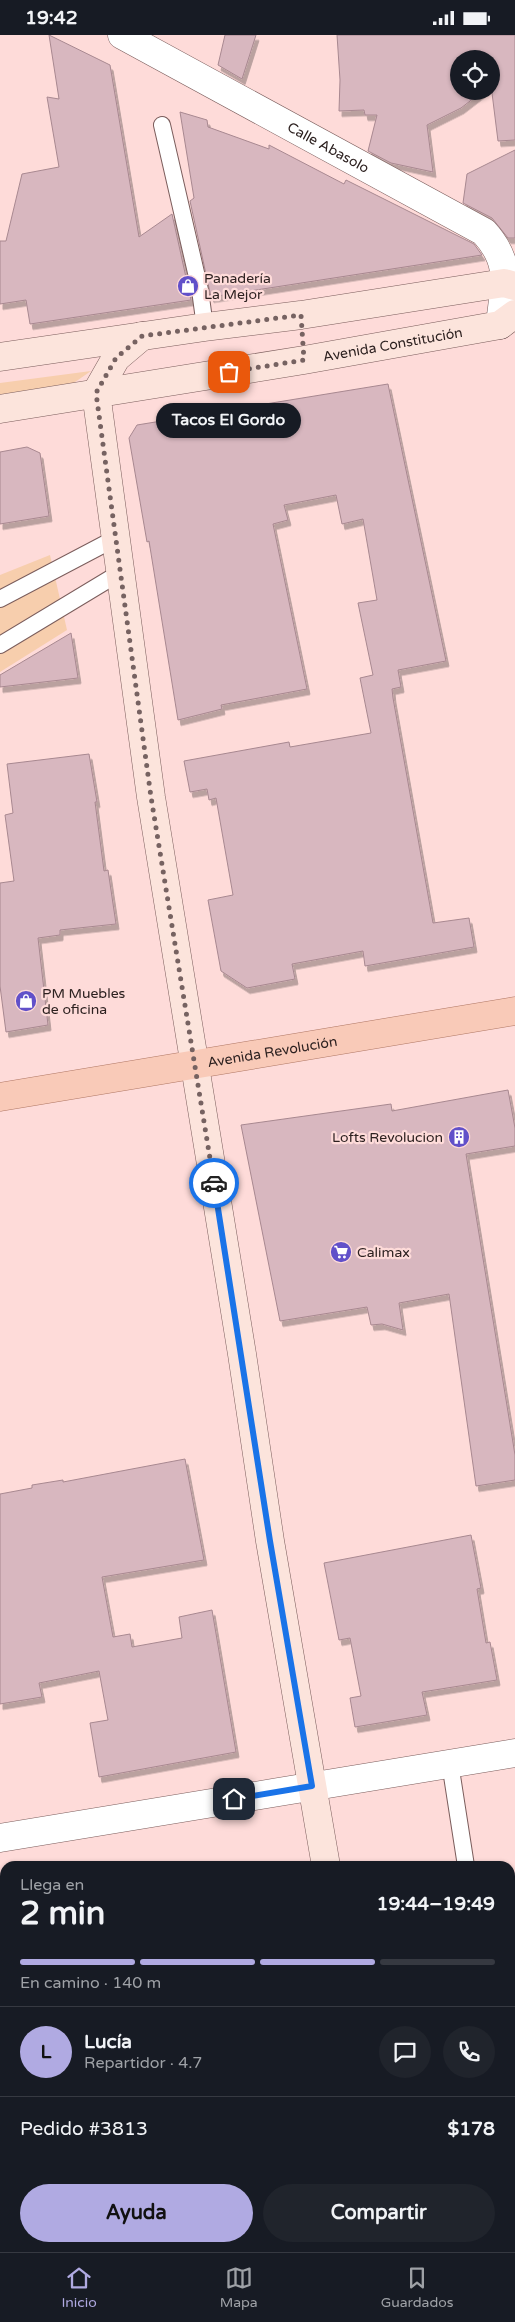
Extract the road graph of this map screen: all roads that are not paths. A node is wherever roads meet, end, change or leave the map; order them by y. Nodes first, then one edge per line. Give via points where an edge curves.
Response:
1 (122, 35) edge
2 (162, 125) dead end
3 (510, 285) edge
4 (301, 315) junction
5 (507, 320) edge
6 (205, 327) junction
7 (142, 336) junction
8 (0, 357) edge
9 (304, 360) junction
10 (96, 393) junction
11 (0, 409) edge
12 (116, 538) junction
13 (121, 572) junction
14 (0, 599) edge
15 (0, 645) edge
16 (515, 1011) edge
17 (195, 1065) junction
18 (0, 1097) edge
19 (515, 1753) edge
20 (450, 1763) junction
21 (312, 1786) junction
22 (0, 1838) edge
23 (325, 1861) edge
24 (465, 1861) edge

1 - 3 street, Calle Abasolo via 484,231 495,244
2 - 6 lane via 200,290
3 - 4 main road
3 - 5 street, Calle Abasolo
4 - 6 main road
4 - 9 main road
5 - 9 main road, Avenida Constitución
6 - 7 main road
7 - 8 main road
7 - 10 main road via 116,358
9 - 10 main road, Avenida Constitución
10 - 11 main road, Avenida Constitución
10 - 12 main road
12 - 13 main road
12 - 14 lane
13 - 15 lane
13 - 17 main road via 151,797
16 - 17 main road, Avenida Revolución
17 - 18 main road, Avenida Revolución
17 - 21 main road
19 - 20 street
20 - 21 street
20 - 24 lane
21 - 22 street
21 - 23 main road

